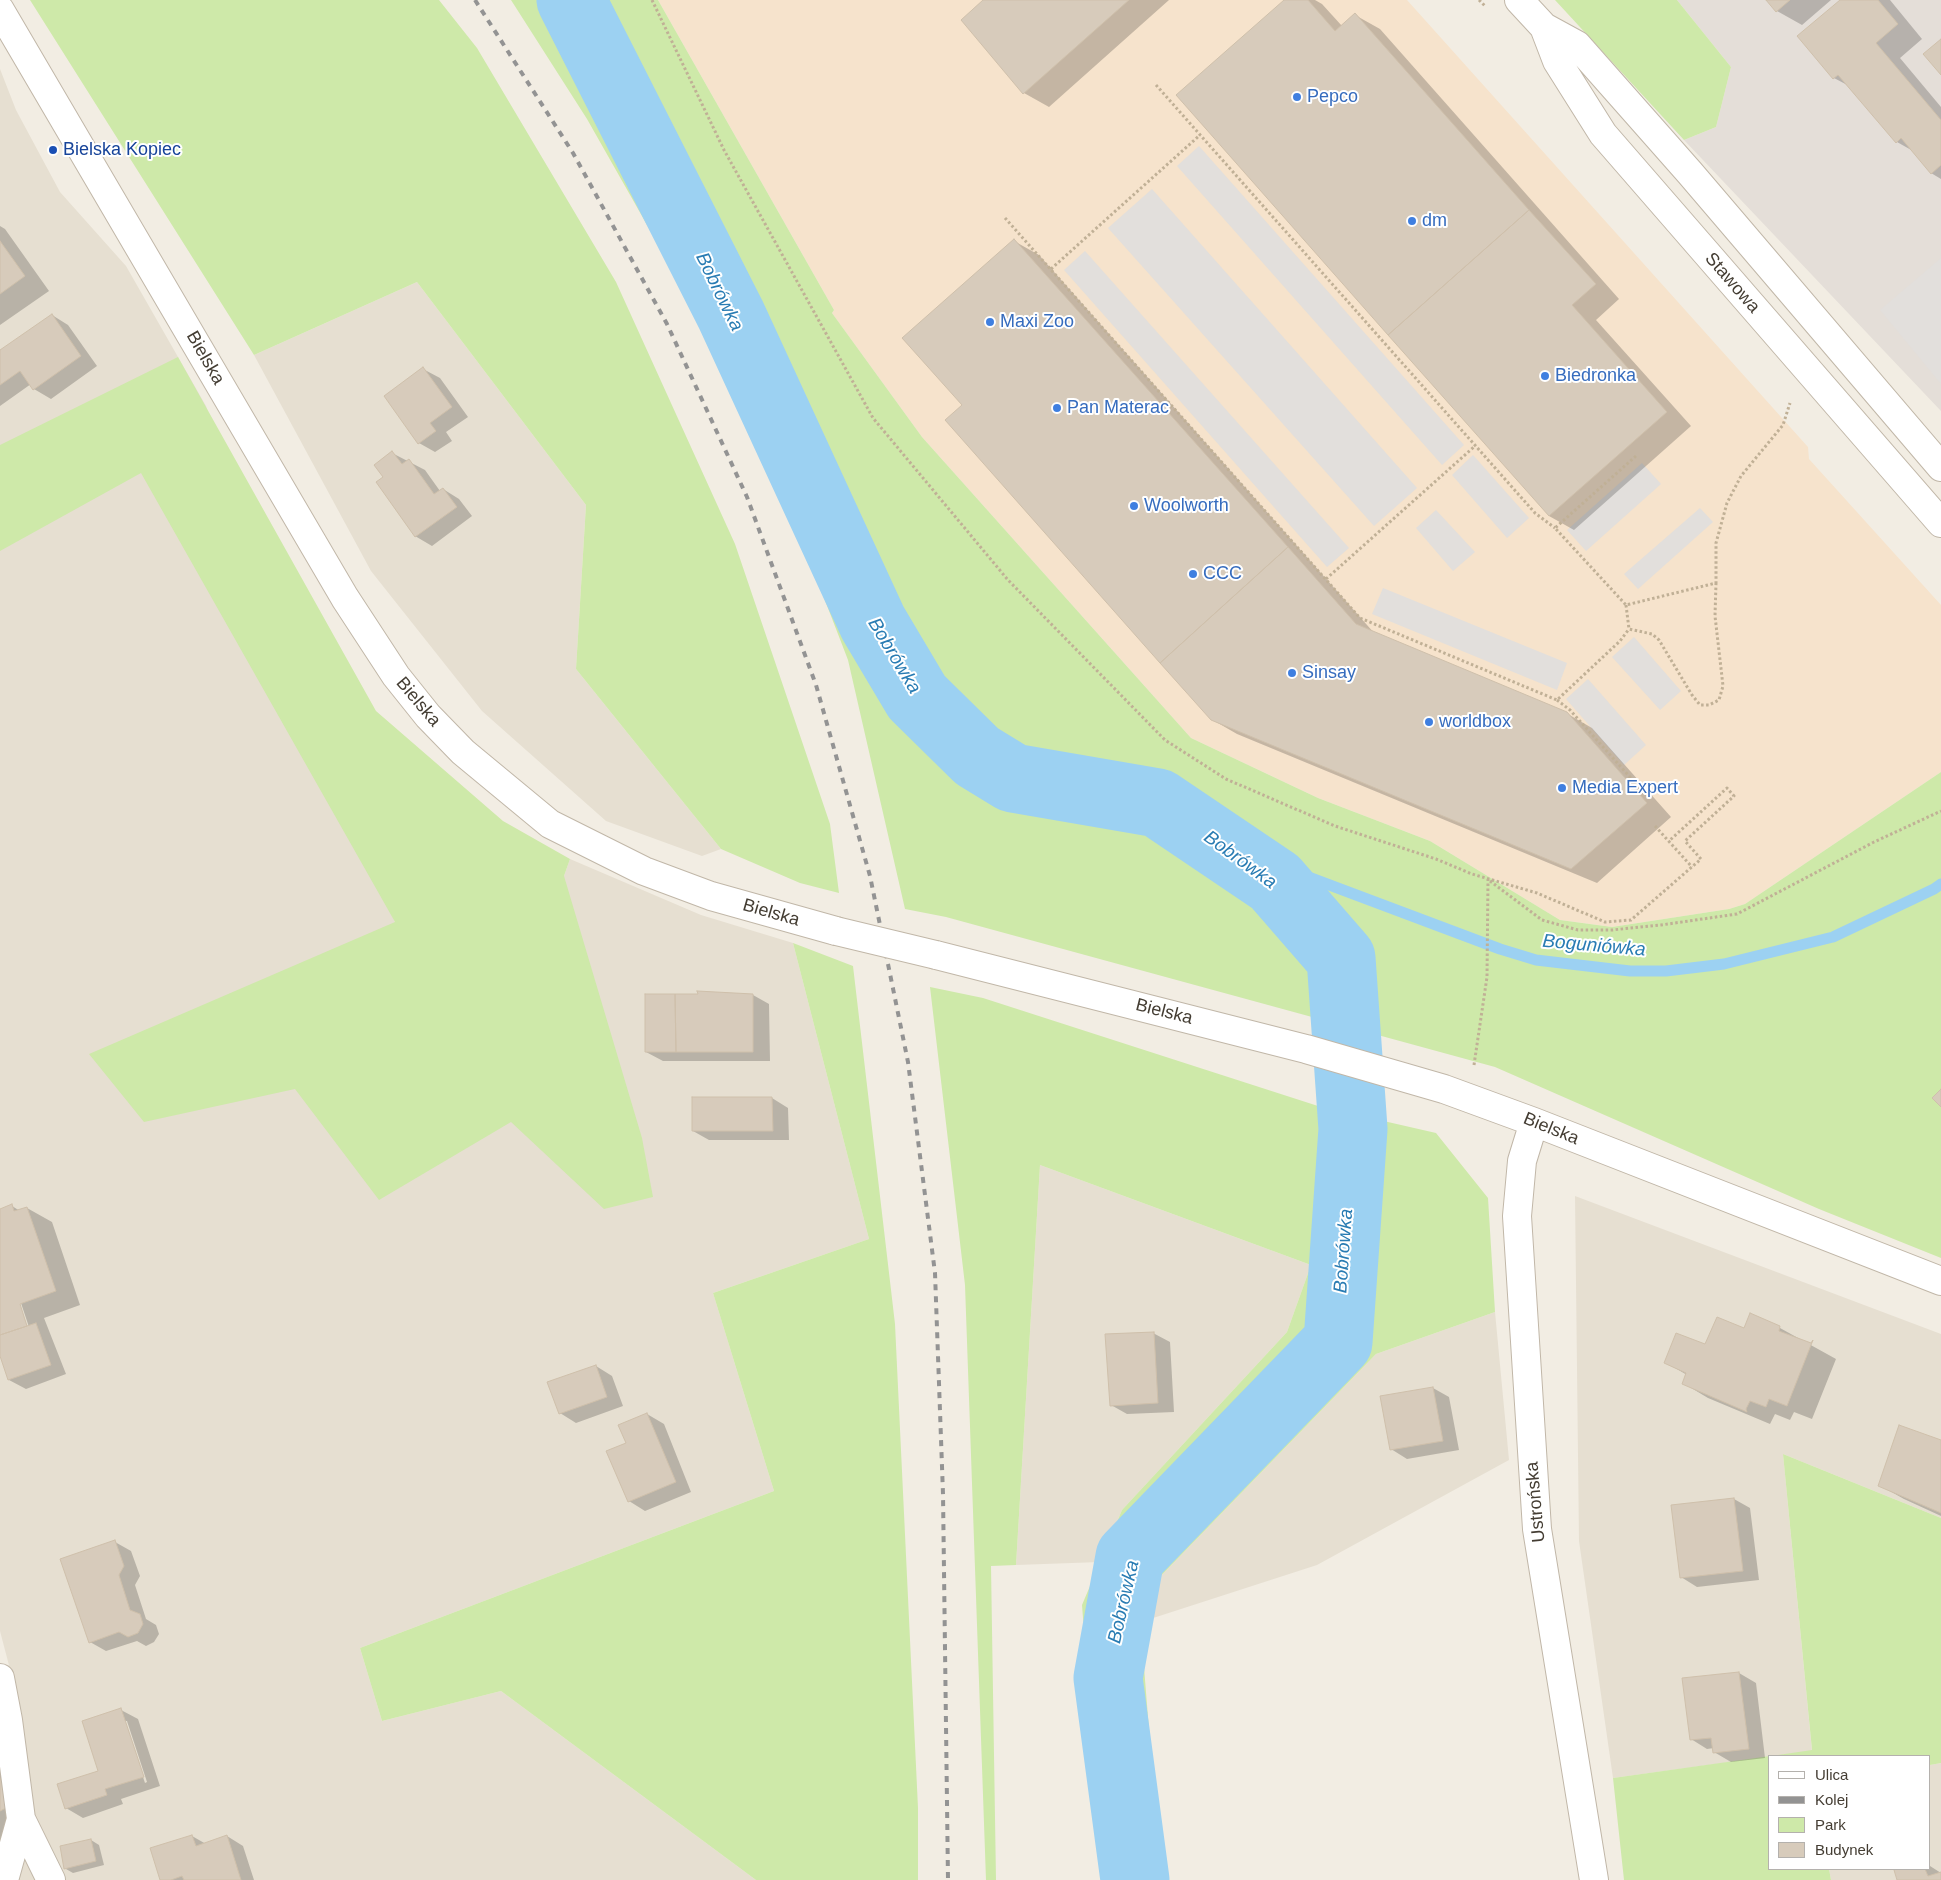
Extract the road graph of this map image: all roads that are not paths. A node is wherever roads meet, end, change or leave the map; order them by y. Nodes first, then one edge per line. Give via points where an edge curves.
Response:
1 (1519, 0) edge
2 (0, 10) edge
3 (1544, 27) junction
4 (1851, 420) junction
5 (1941, 466) edge
6 (1941, 478) edge
7 (1941, 524) edge
8 (1534, 1122) junction
9 (1941, 1281) edge
10 (0, 1678) edge
11 (21, 1818) junction
12 (4, 1880) edge
13 (51, 1880) edge
14 (1594, 1880) edge

1 - 3 street, Stawowa
2 - 8 street, Bielska, bridge via 345,598 396,676 463,752 550,824 644,871 711,896 836,931 1306,1049 1444,1089
3 - 4 street, Stawowa via 1557,61 1603,134
3 - 5 street, Stawowa via 1577,45
4 - 6 street
4 - 7 street, Stawowa
8 - 9 street, Bielska
8 - 14 street, Ustrońska via 1522,1161 1517,1216 1537,1529
10 - 11 street
11 - 12 street
11 - 13 street

